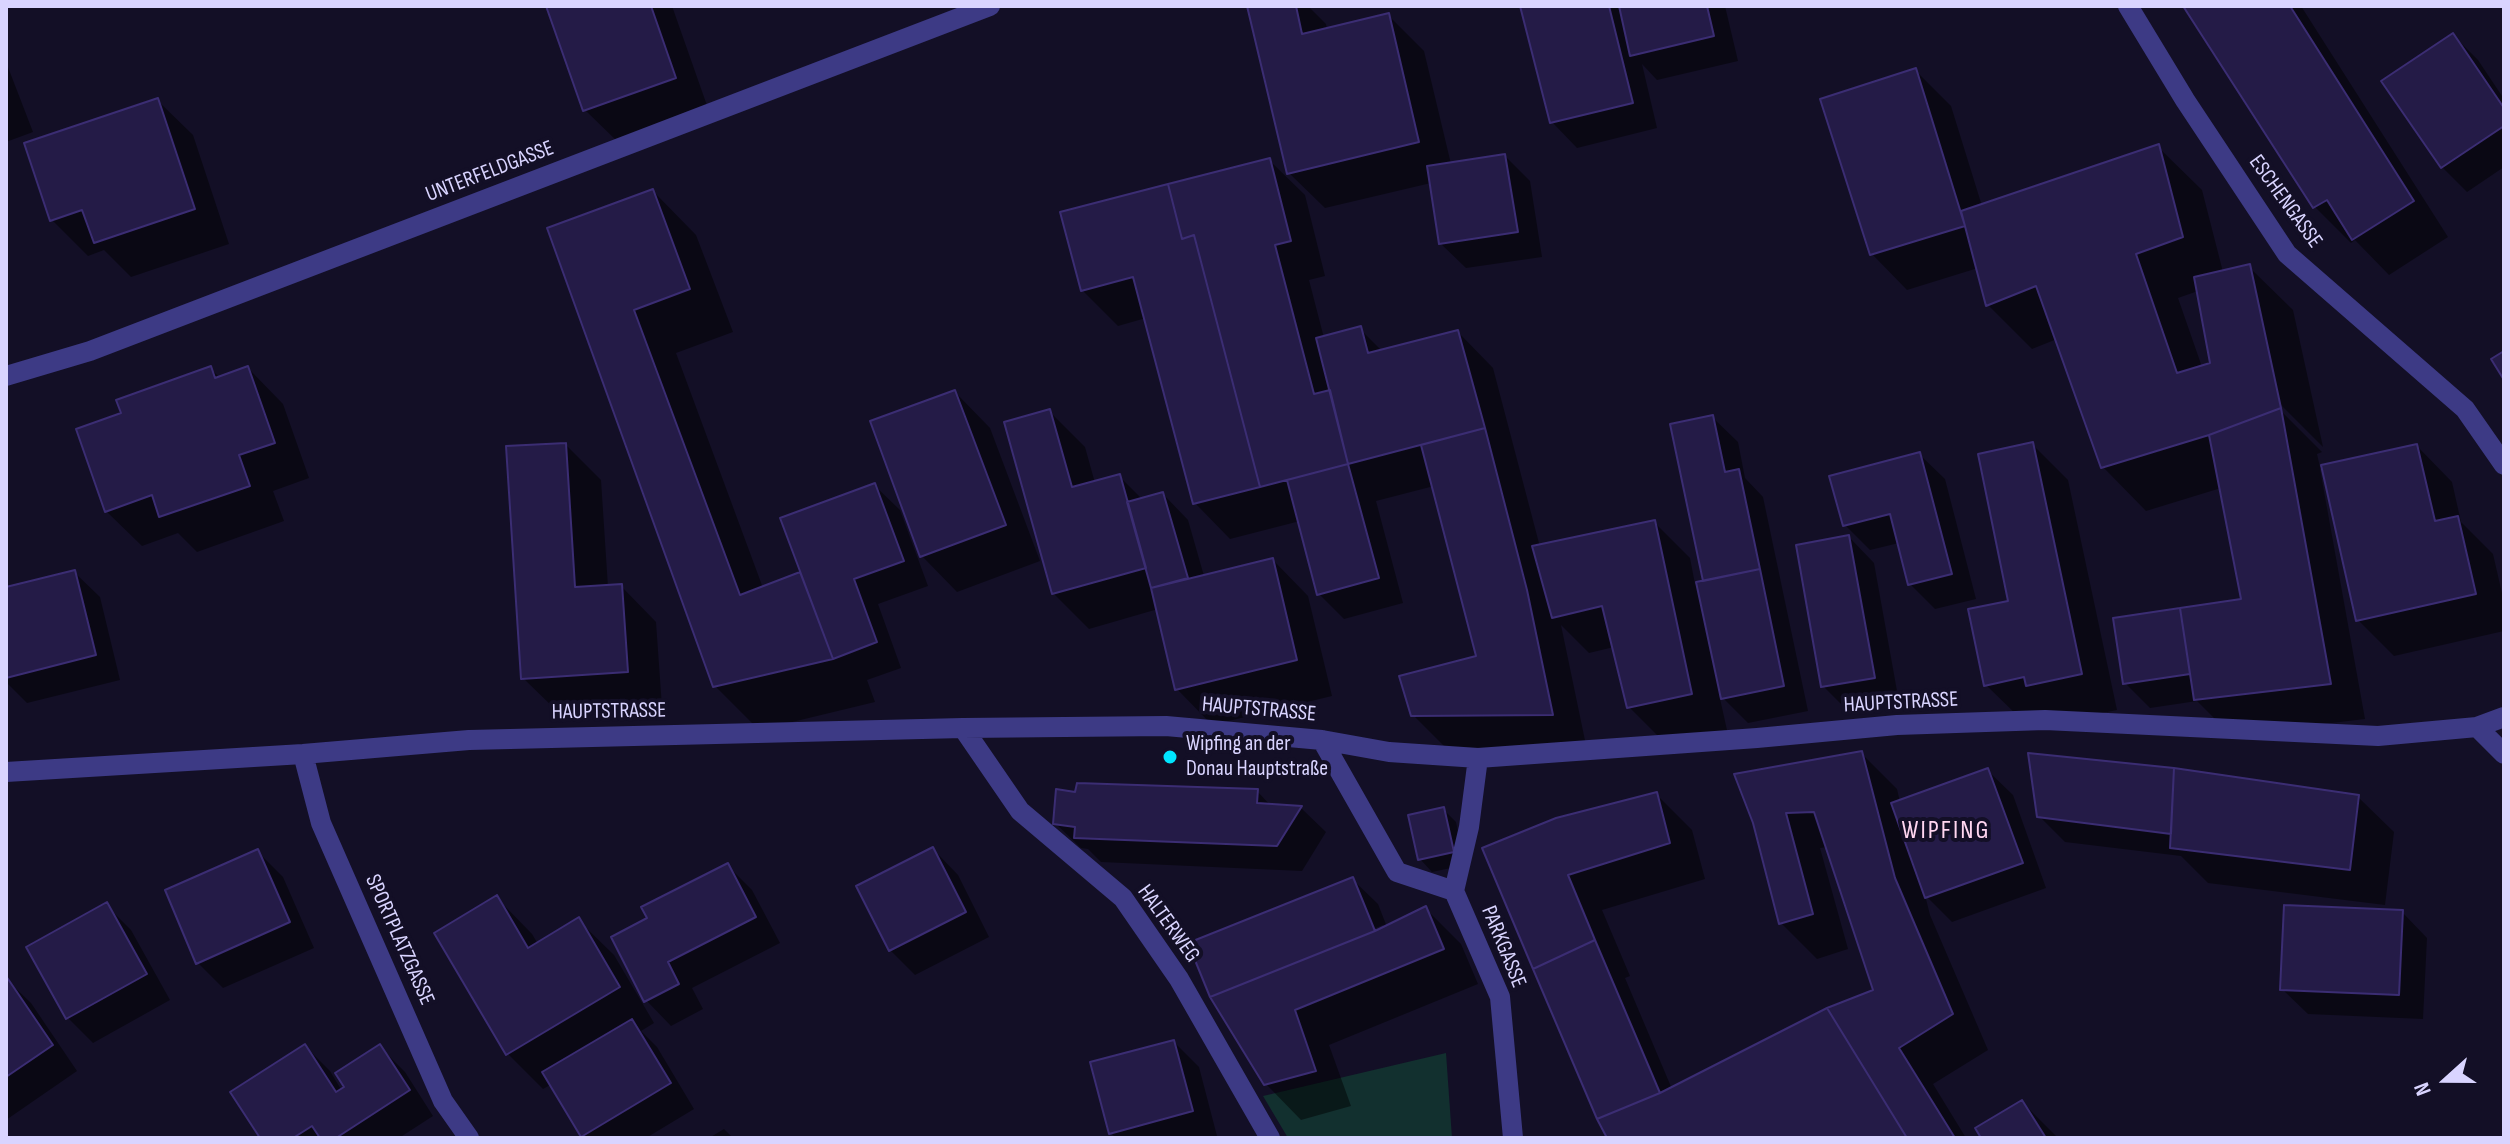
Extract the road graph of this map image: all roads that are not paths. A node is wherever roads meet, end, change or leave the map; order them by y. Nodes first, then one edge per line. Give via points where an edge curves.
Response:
1 (990, 6) edge
2 (2128, 6) edge
3 (6, 376) edge
4 (2504, 465) edge
5 (2504, 717) edge
6 (2477, 727) junction
7 (963, 728) junction
8 (2504, 738) edge
9 (1322, 740) junction
10 (303, 754) junction
11 (2504, 754) edge
12 (1478, 758) junction
13 (6, 772) edge
14 (1454, 891) junction
15 (469, 1138) edge
16 (1270, 1138) edge
17 (1513, 1138) edge

1 - 3 street, UNTERFELDGASSE via 90,351
2 - 4 street, ESCHENGASSE via 2287,254 2465,409
5 - 6 street, HAUPTSTRASSE
6 - 8 street
6 - 11 street
6 - 12 street, HAUPTSTRASSE via 2378,736 2045,720 1897,725
7 - 9 street, HAUPTSTRASSE via 1166,726
7 - 10 street, HAUPTSTRASSE via 469,740
7 - 16 street, HALTERWEG via 1020,811 1123,898 1179,979
9 - 12 street, HAUPTSTRASSE via 1389,752
9 - 14 street, PARKGASSE via 1397,872
10 - 13 street, HAUPTSTRASSE
10 - 15 street, SPORTPLATZGASSE via 321,823 443,1101
12 - 14 street
14 - 17 street, PARKGASSE via 1500,997

